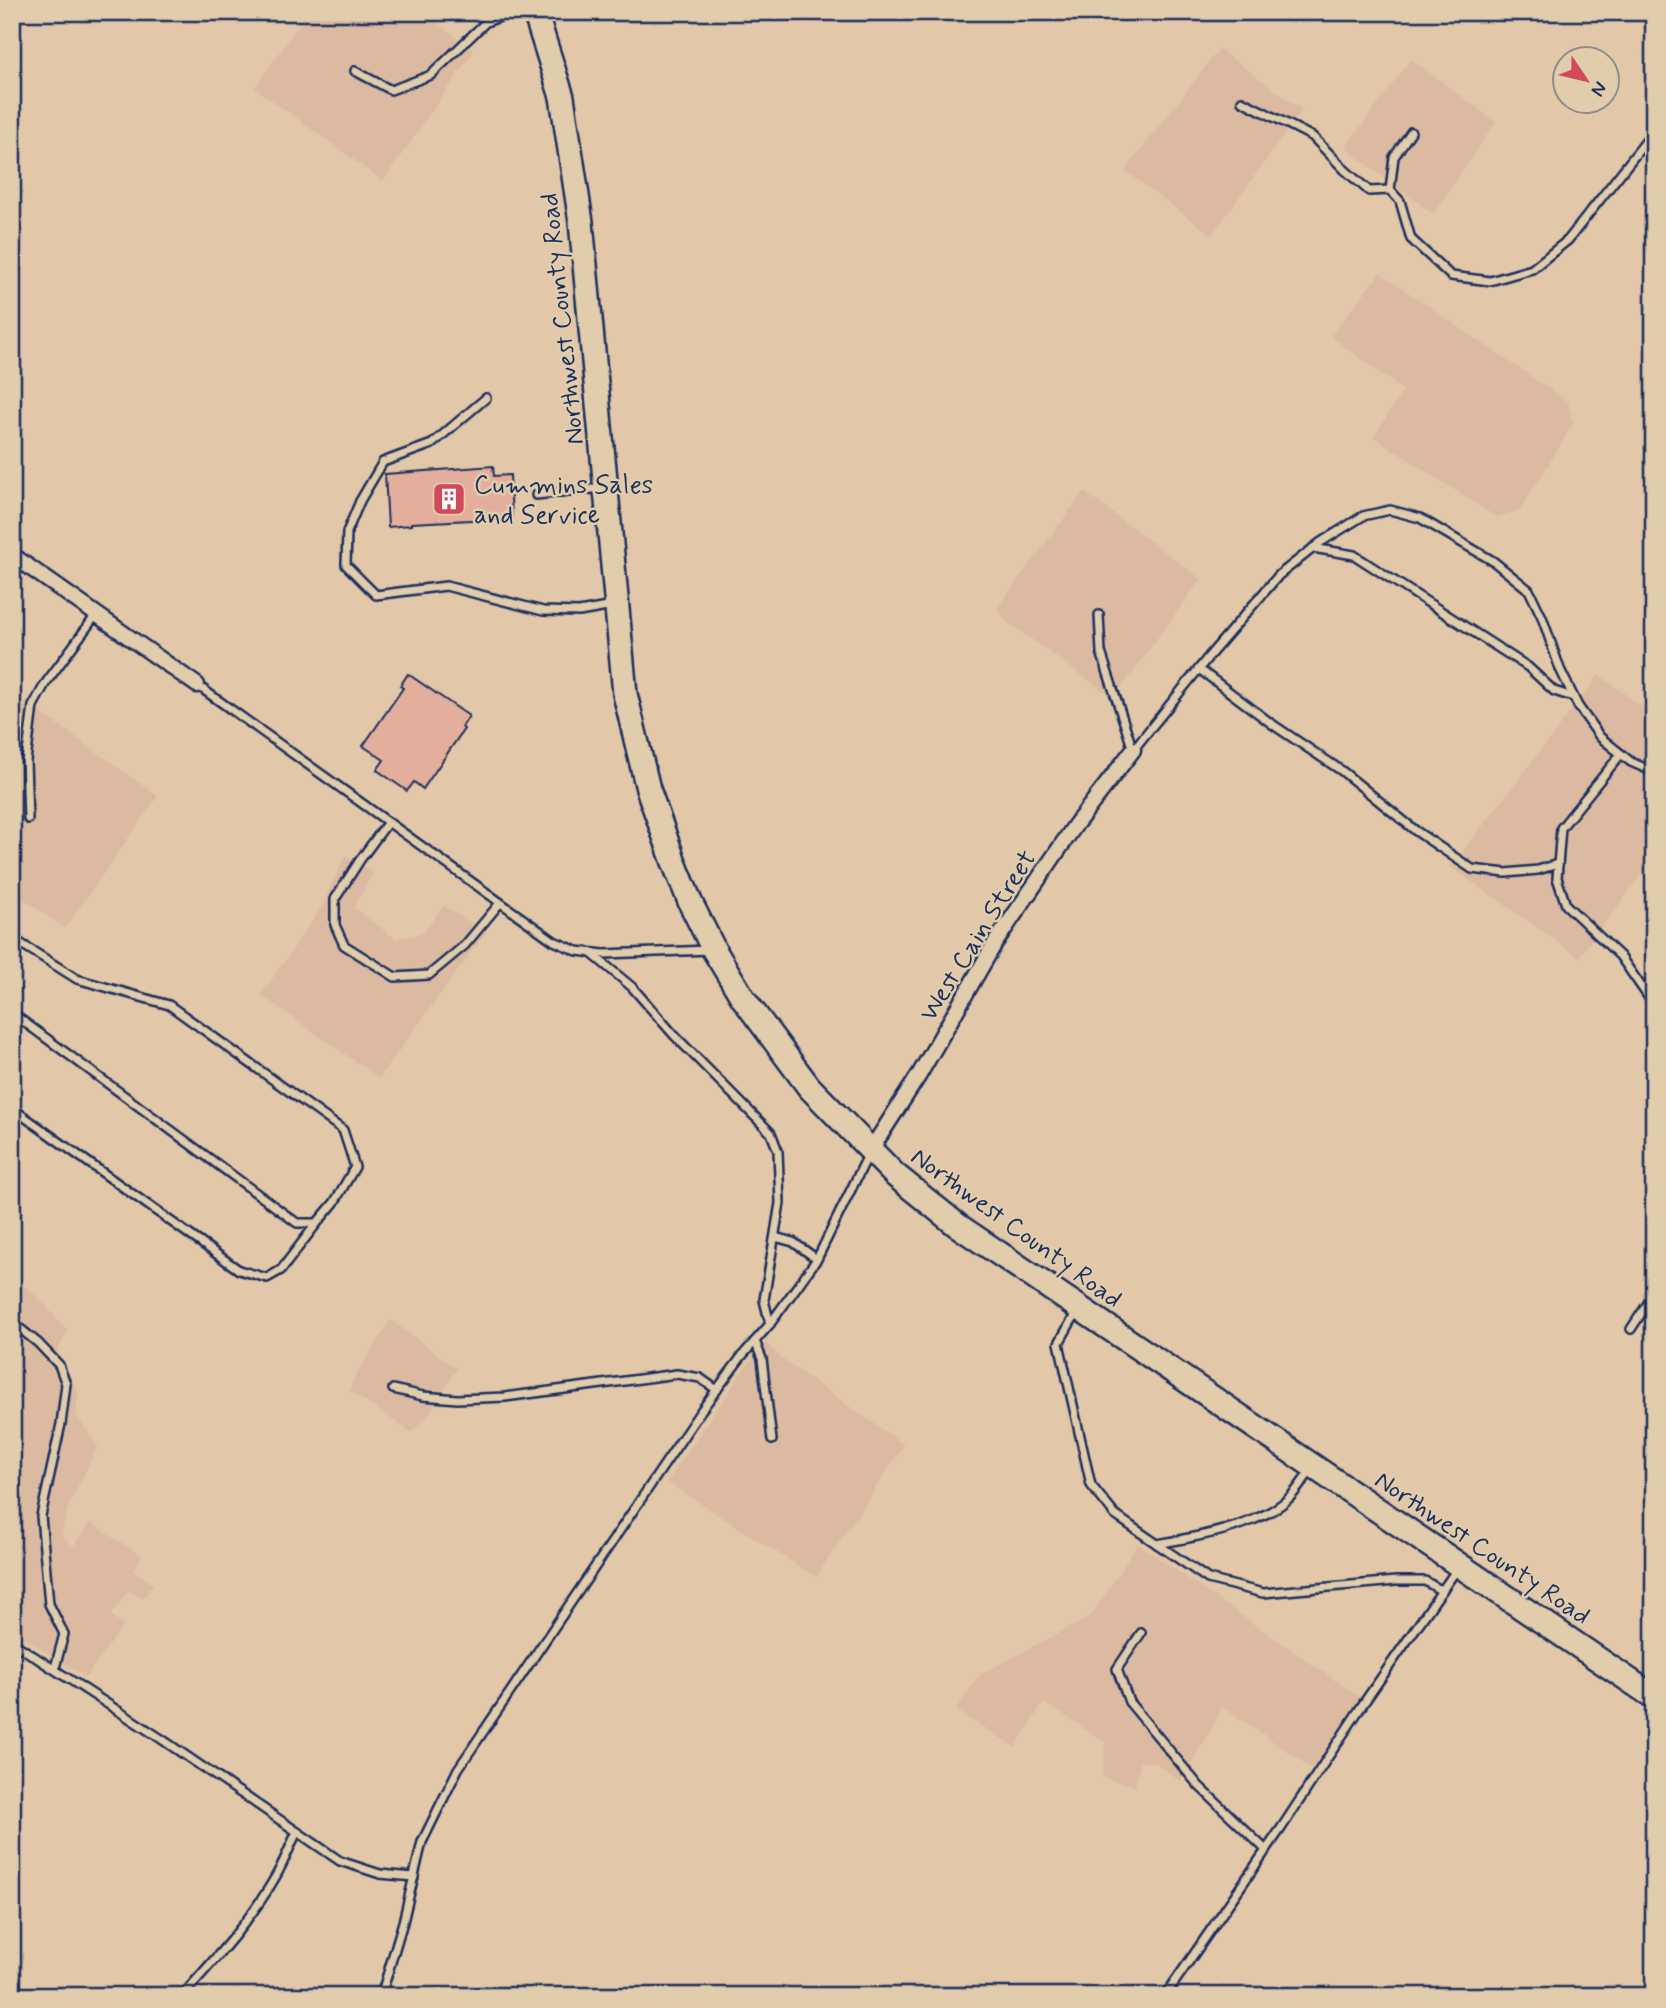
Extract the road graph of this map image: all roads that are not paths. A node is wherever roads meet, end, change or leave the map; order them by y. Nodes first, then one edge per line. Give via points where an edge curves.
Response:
1 (513, 12) edge
2 (535, 12) edge
3 (355, 71) dead end
4 (1242, 101) dead end
5 (1654, 131) edge
6 (1411, 132) dead end
7 (1390, 190) junction
8 (486, 398) dead end
9 (606, 488) junction
10 (536, 495) dead end
11 (1313, 548) junction
12 (12, 555) edge
13 (617, 605) junction
14 (97, 614) junction
15 (1099, 615) dead end
16 (1199, 668) junction
17 (197, 685) joint
18 (1573, 697) junction
19 (1133, 750) junction
20 (1621, 754) junction
21 (1654, 772) edge
22 (28, 819) dead end
23 (388, 822) junction
24 (1558, 864) junction
25 (500, 903) junction
26 (12, 938) edge
27 (714, 950) junction
28 (590, 953) junction
29 (1654, 1005) edge
30 (12, 1013) edge
31 (12, 1108) edge
32 (870, 1151) junction
33 (317, 1223) junction
34 (775, 1237) junction
35 (817, 1259) junction
36 (1654, 1294) edge
37 (1079, 1308) junction
38 (12, 1322) edge
39 (770, 1324) junction
40 (1631, 1329) dead end
41 (755, 1341) junction
42 (393, 1389) dead end
43 (717, 1390) junction
44 (772, 1440) dead end
45 (1313, 1466) junction
46 (1157, 1544) junction
47 (1460, 1565) junction
48 (1442, 1591) junction
49 (1140, 1633) dead end
50 (12, 1642) edge
51 (55, 1668) junction
52 (1654, 1697) edge
53 (297, 1832) junction
54 (1266, 1850) junction
55 (414, 1877) junction
56 (182, 1996) edge
57 (381, 1996) edge
58 (1165, 1996) edge

1 - 3 lane via 486,22 431,75 413,82 391,90
2 - 9 highway, Northwest County Road via 562,97 572,156
4 - 7 lane via 1313,137 1369,191
5 - 7 lane via 1568,240 1532,269 1490,281 1451,276 1411,239 1400,201
6 - 7 lane via 1394,157
8 - 13 lane via 432,444 383,462 347,532 346,565 376,595 446,586 543,611 579,612
9 - 10 lane
9 - 13 highway, Northwest County Road
11 - 16 lane via 1279,575
11 - 18 lane via 1354,555 1528,667 1554,691
11 - 18 lane via 1363,516 1390,509 1420,518 1493,561 1529,590
12 - 14 street
13 - 27 highway, Northwest County Road via 625,694 648,789 675,865
14 - 17 street
14 - 22 lane via 33,706 26,761
15 - 19 lane via 1101,652
16 - 19 lane
16 - 24 lane via 1472,869 1506,873
17 - 23 lane
18 - 20 lane via 1600,737
19 - 32 street, West Cain Street via 995,943
20 - 21 lane
20 - 24 lane via 1561,828
23 - 25 lane
23 - 25 lane via 335,899 335,925 344,945 396,977 429,975 465,945
24 - 29 lane via 1566,905 1620,956
25 - 28 lane via 554,941
26 - 33 lane via 78,979 169,1005 343,1130 355,1167
27 - 28 lane
27 - 32 highway, Northwest County Road via 777,1047
28 - 34 lane via 632,987 771,1133 778,1151 780,1203
30 - 33 lane via 297,1223
31 - 33 lane via 239,1270 267,1278 281,1270
32 - 35 lane
32 - 37 highway, Northwest County Road via 957,1224
34 - 35 lane via 793,1242
34 - 39 lane via 764,1300
35 - 39 lane
36 - 40 lane
37 - 45 highway, Northwest County Road
37 - 46 lane via 1059,1343 1091,1485 1115,1515
38 - 51 lane via 59,1365 65,1384 41,1516 49,1604 64,1634
39 - 41 lane
41 - 43 lane
41 - 44 lane via 762,1359
42 - 43 lane via 457,1399 505,1397 677,1374 700,1378
43 - 55 lane via 457,1769 422,1842
45 - 46 lane via 1288,1500 1255,1520
45 - 47 highway, Northwest County Road
46 - 48 lane via 1208,1579 1263,1593 1396,1581 1425,1581
47 - 48 lane
47 - 52 highway, Northwest County Road
48 - 54 lane
49 - 54 lane via 1118,1669 1129,1702 1199,1786
50 - 51 lane
51 - 53 lane
53 - 55 lane via 340,1861 380,1874
53 - 56 lane via 256,1906
54 - 58 lane
55 - 57 lane

